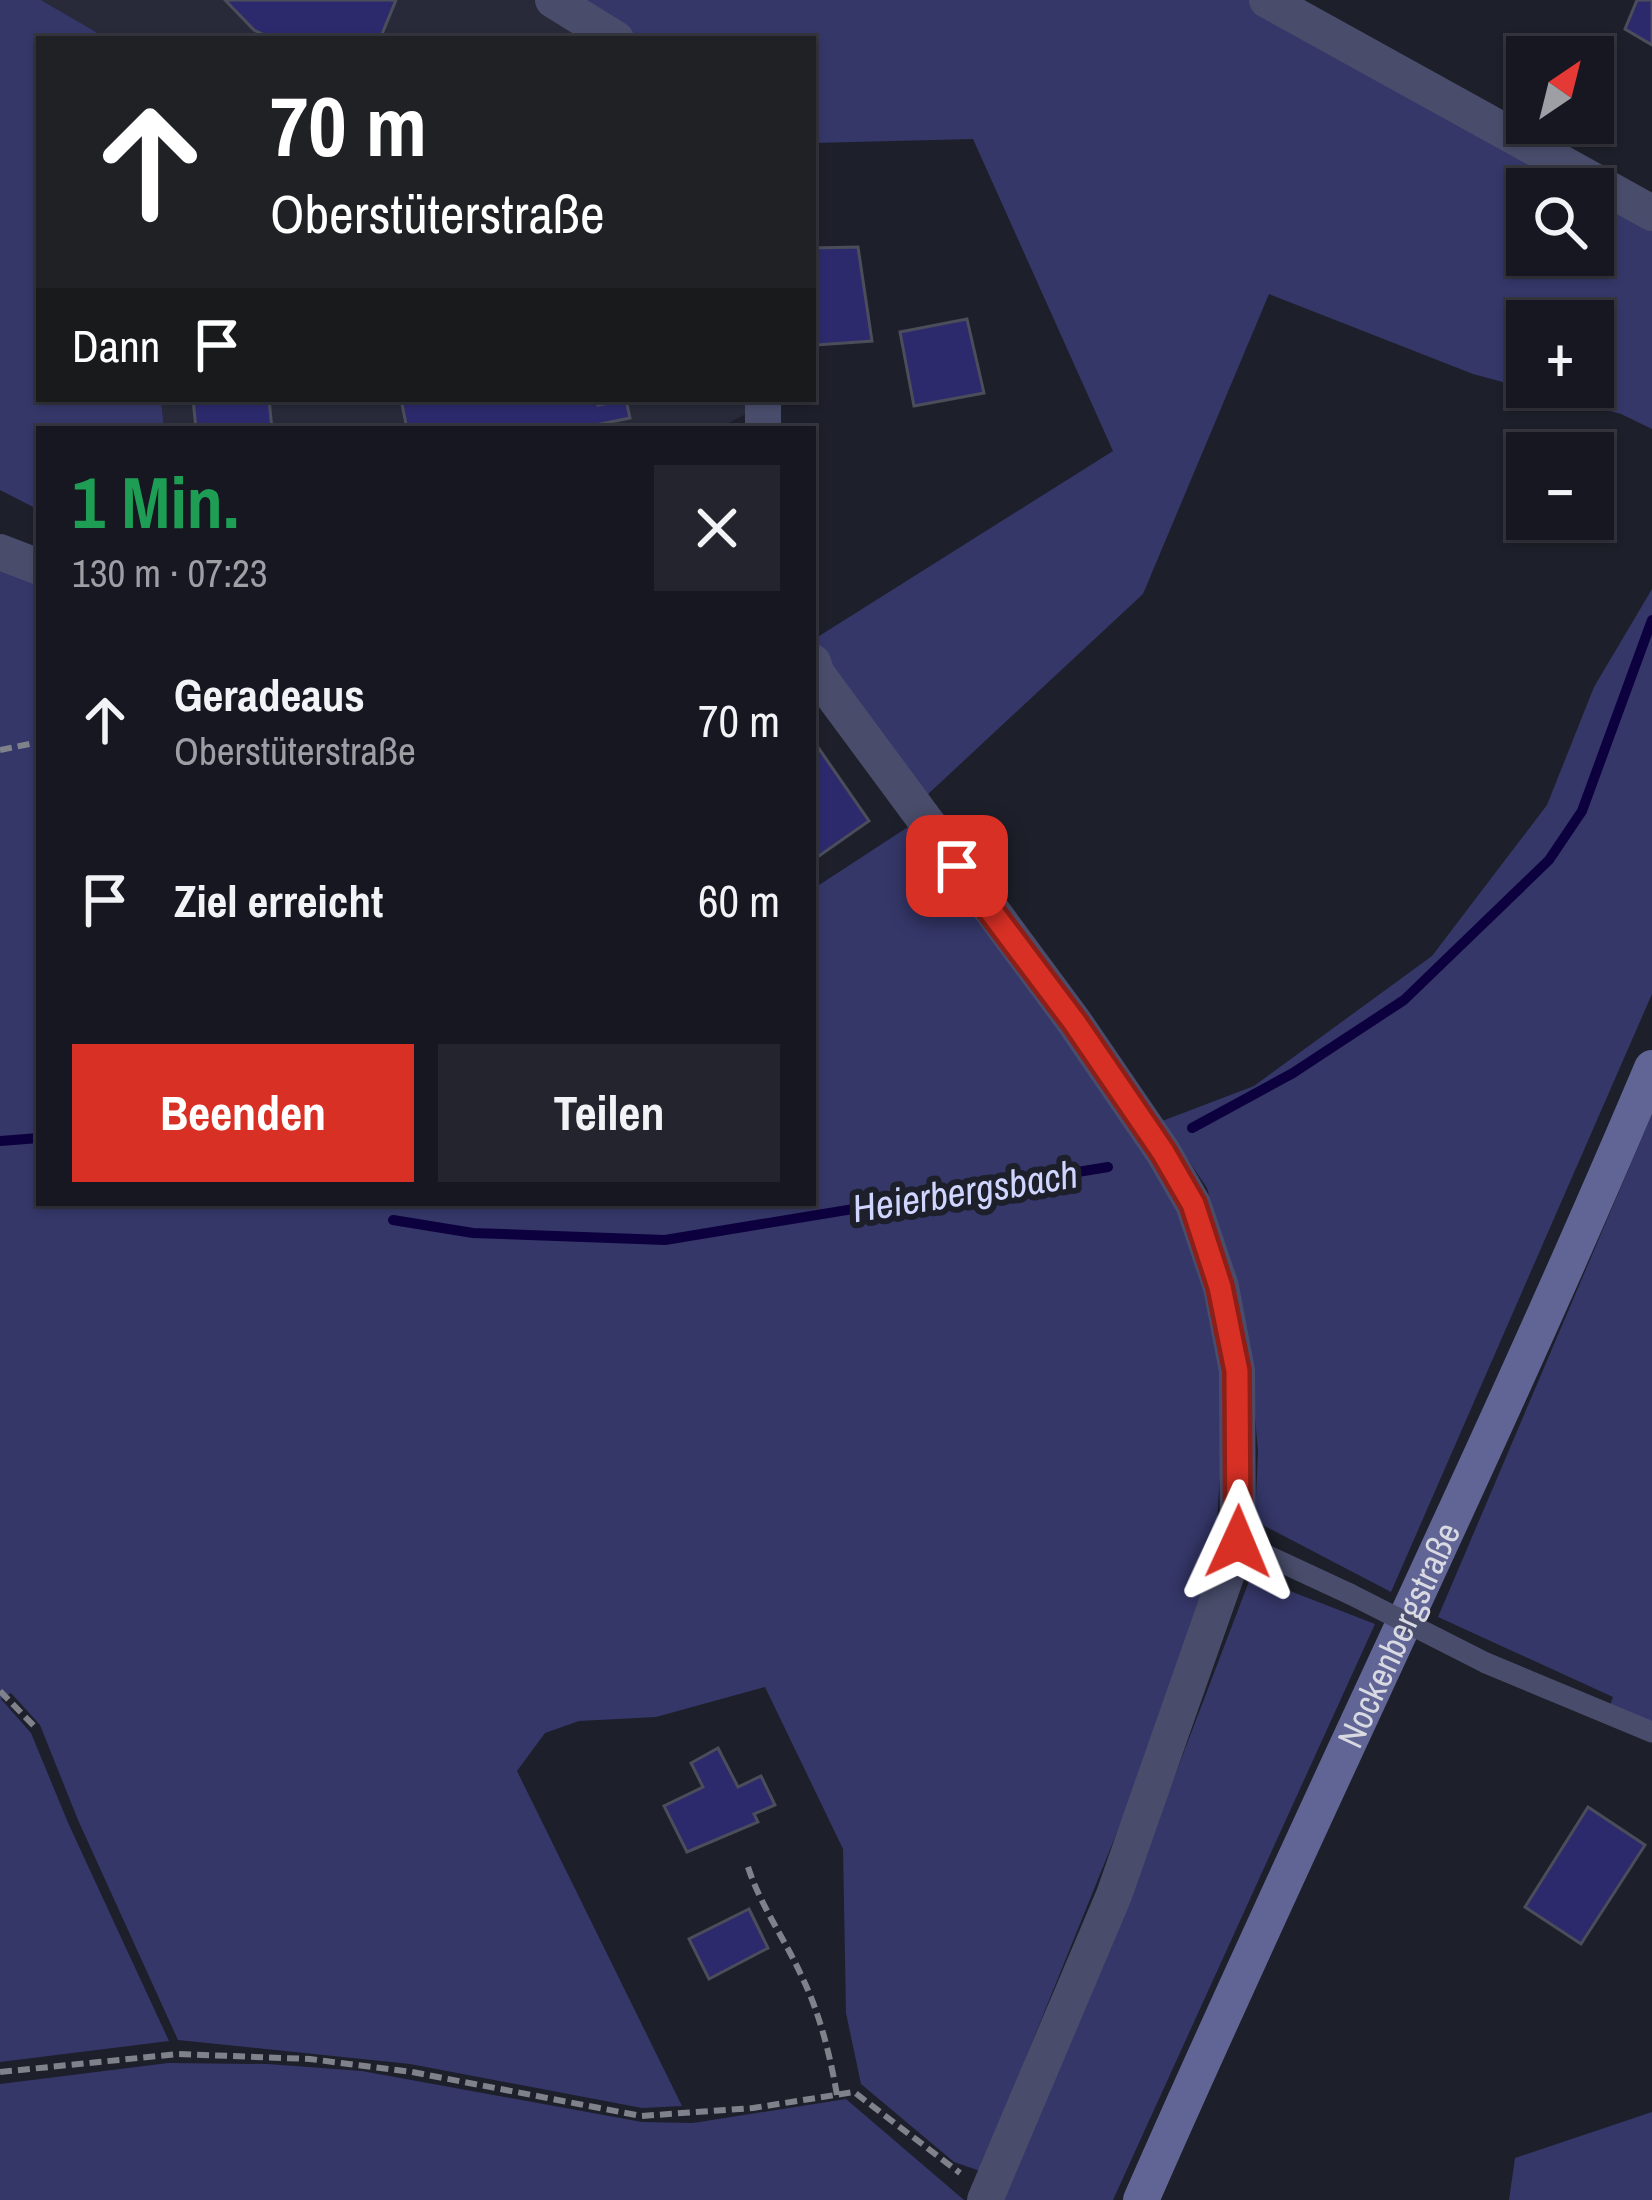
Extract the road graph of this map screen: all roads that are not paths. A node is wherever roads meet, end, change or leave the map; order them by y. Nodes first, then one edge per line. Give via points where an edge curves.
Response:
1 (553, 0) edge
2 (1267, 0) edge
3 (611, 36) edge
4 (1652, 212) edge
5 (0, 552) edge
6 (36, 566) edge
7 (816, 671) edge
8 (1652, 1068) edge
9 (1238, 1542) junction
10 (1652, 1732) edge
11 (986, 2196) edge
12 (1141, 2200) edge

1 - 3 street
2 - 4 street
5 - 6 street
7 - 9 street via 1075,1023 1193,1204 1237,1371
8 - 12 main road, Nockenbergstraße
9 - 10 lane, bridge via 1486,1663
9 - 11 street via 1114,1895

